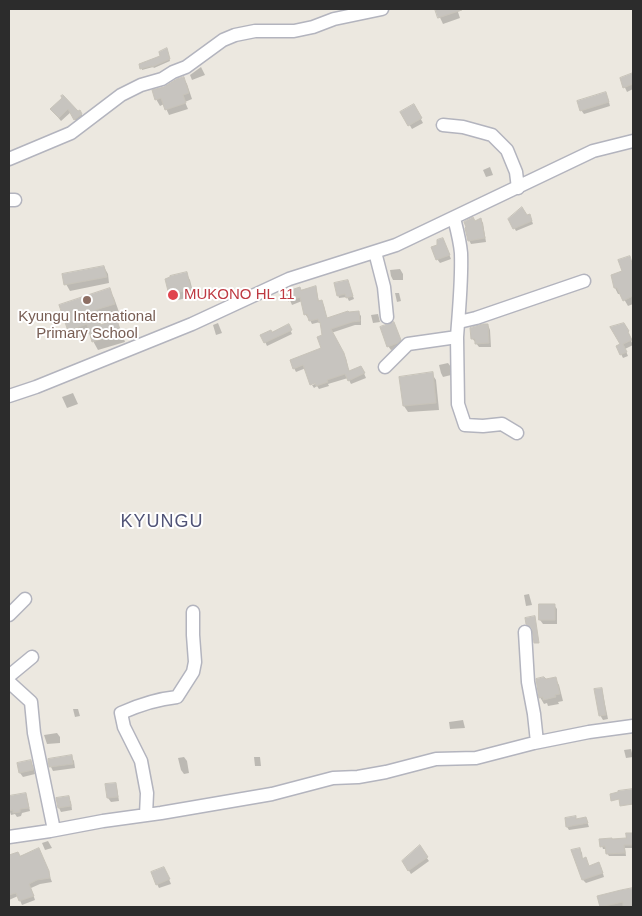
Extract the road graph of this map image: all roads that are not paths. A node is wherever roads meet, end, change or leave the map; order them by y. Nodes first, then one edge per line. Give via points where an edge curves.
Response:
1 (382, 9) edge
2 (443, 125) dead end
3 (633, 141) edge
4 (9, 159) edge
5 (518, 188) junction
6 (454, 218) junction
7 (375, 252) junction
8 (584, 282) dead end
9 (387, 317) dead end
10 (458, 322) junction
11 (457, 337) junction
12 (385, 367) dead end
13 (9, 396) edge
14 (516, 433) dead end
15 (25, 599) dead end
16 (192, 612) dead end
17 (9, 615) edge
18 (525, 632) dead end
19 (32, 658) dead end
20 (9, 676) edge
21 (9, 682) edge
22 (633, 726) edge
23 (537, 742) junction
24 (146, 815) junction
25 (54, 830) junction
26 (9, 837) edge

1 - 4 street via 294,31 255,30 235,35 186,67 121,95 71,133
2 - 5 street via 492,135 507,150 516,172
3 - 5 street via 593,151
5 - 6 street
6 - 7 street
6 - 10 street via 461,251
7 - 9 street
7 - 13 street via 289,280 192,324
8 - 10 street
10 - 11 street
11 - 12 street via 408,344
11 - 14 street via 458,404 465,425 502,424
15 - 17 street
16 - 24 street via 195,662 193,672 177,697 143,703 121,713 140,761 147,793
18 - 23 street
19 - 20 street
21 - 25 street via 30,702
22 - 23 street
23 - 24 street via 476,758 436,759 386,772 333,778 272,794
24 - 25 street
25 - 26 street

